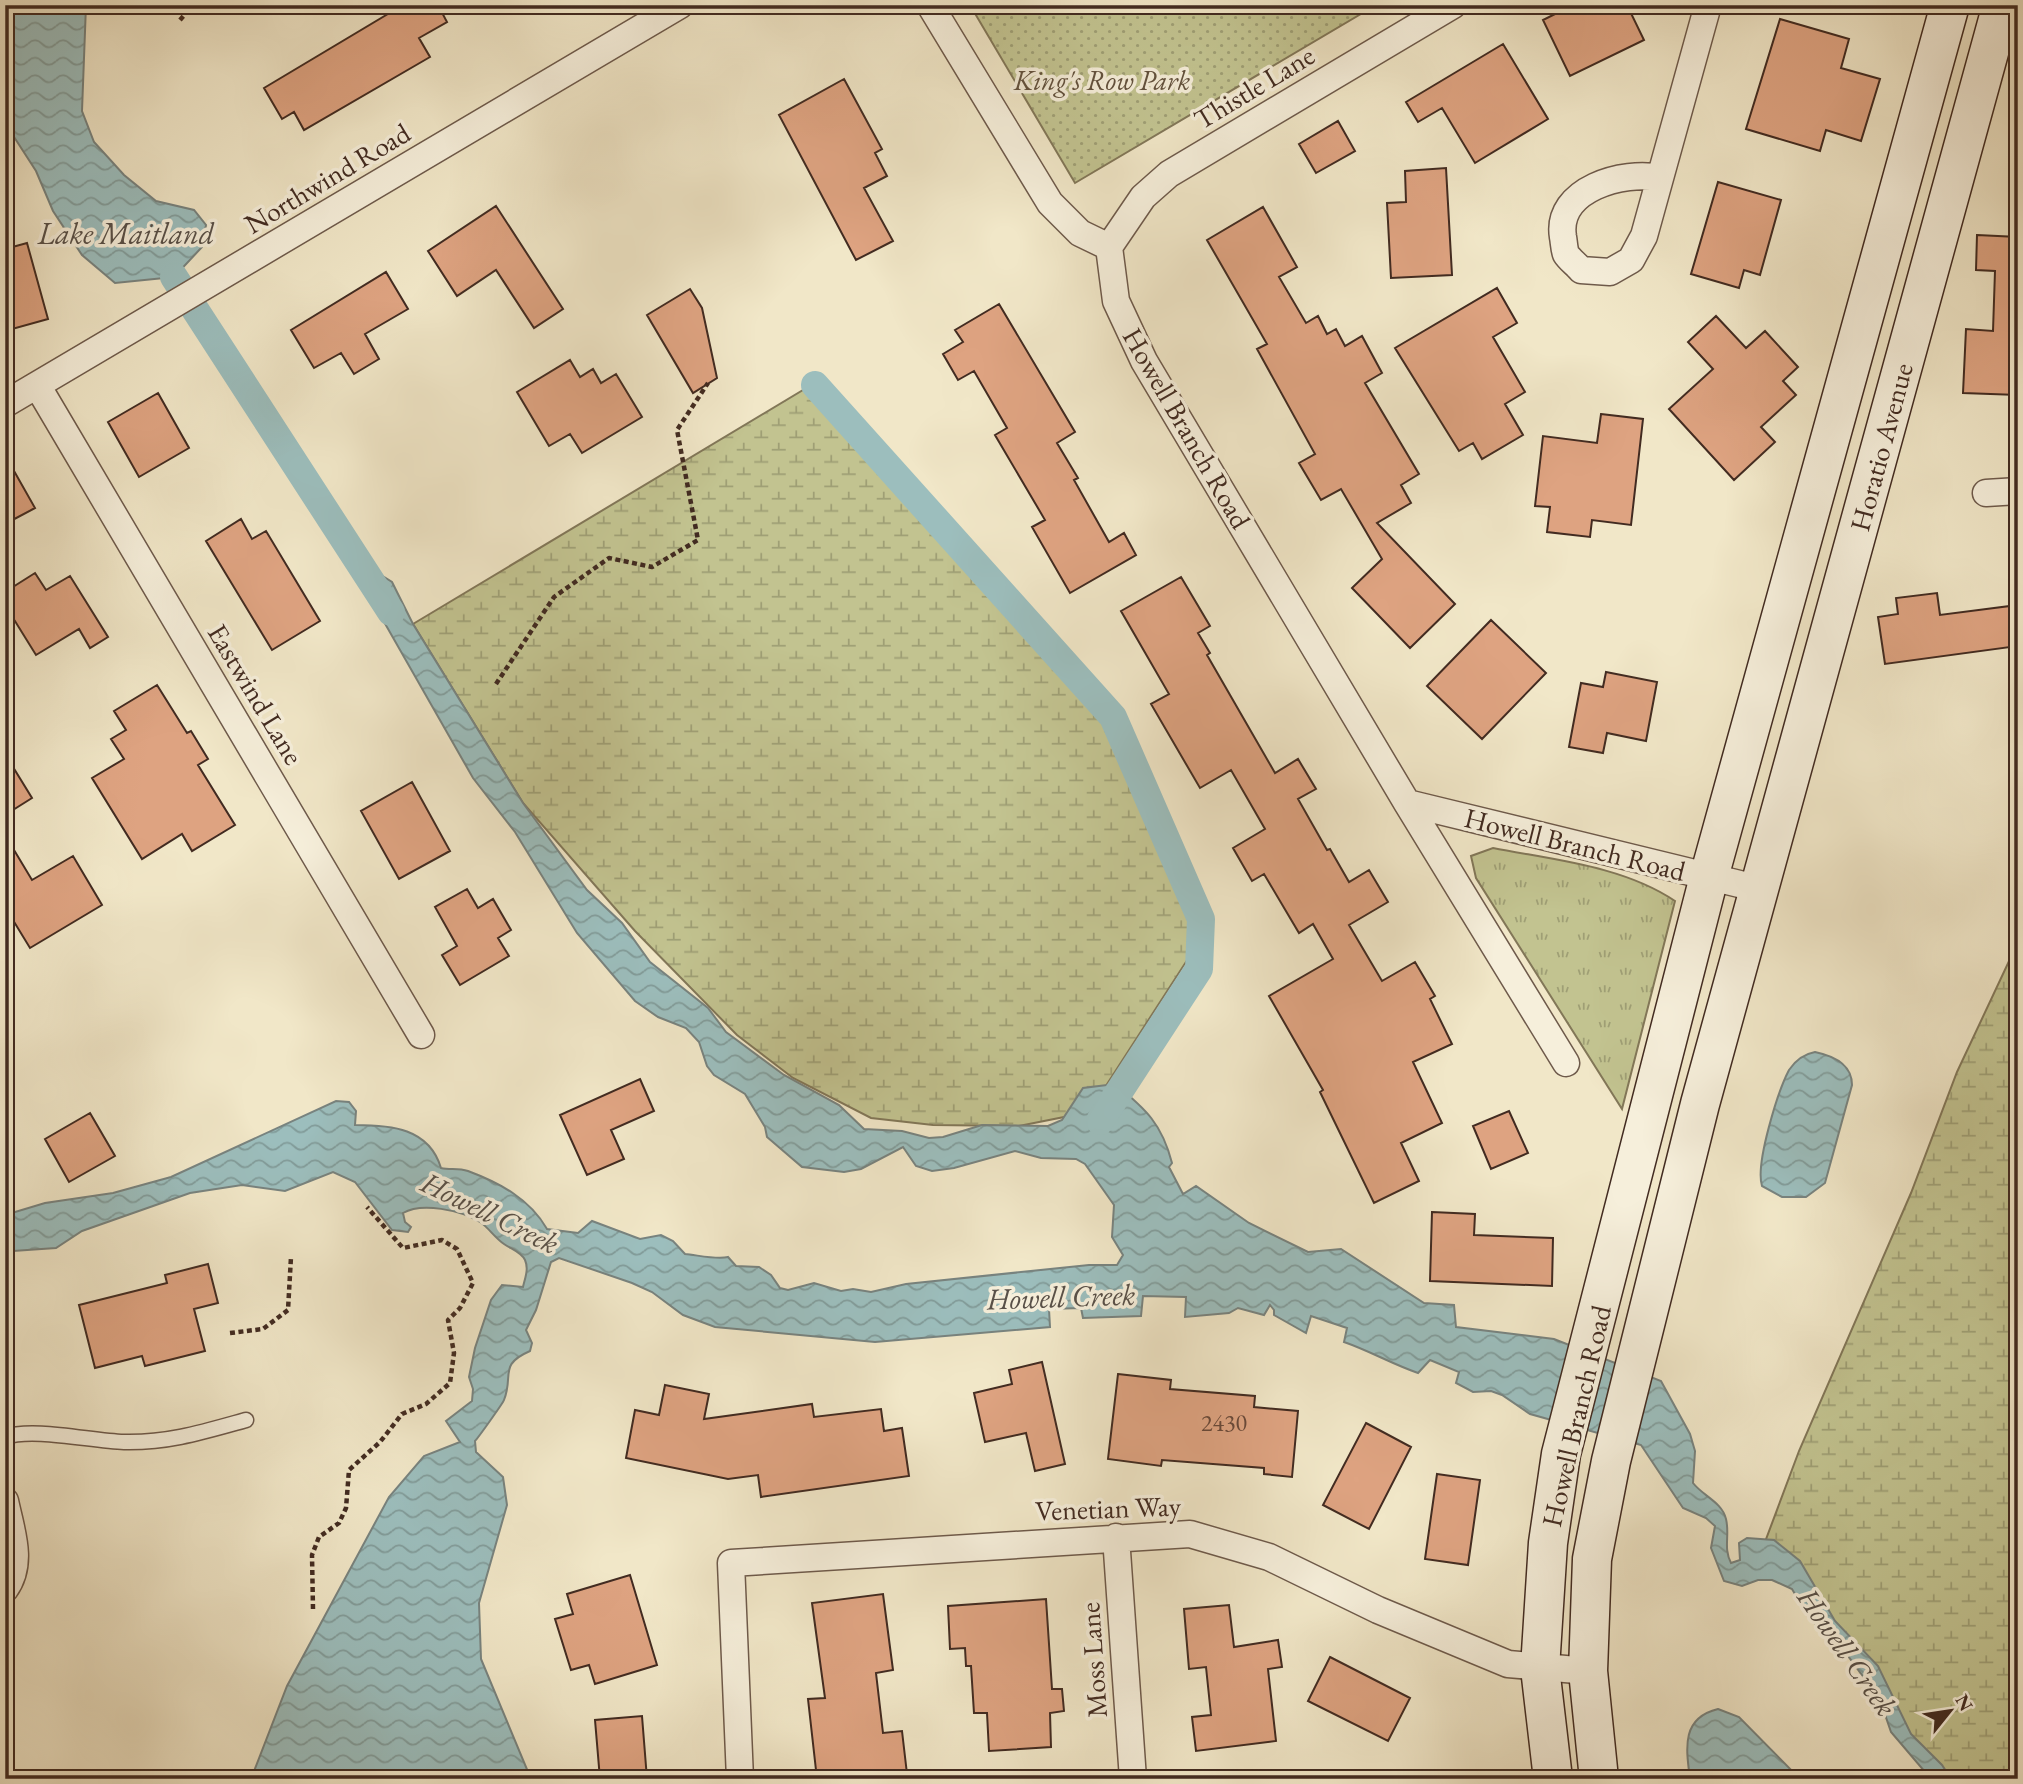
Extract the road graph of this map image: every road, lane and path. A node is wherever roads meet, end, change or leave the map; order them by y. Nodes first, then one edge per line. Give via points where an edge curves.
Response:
1 (193, 5) edge
2 (680, 5) edge
3 (930, 5) edge
4 (1452, 5) edge
5 (1708, 5) edge
6 (1950, 5) edge
7 (2002, 5) edge
8 (180, 20) dead end
9 (1660, 178) dead end
10 (1109, 247) junction
11 (1866, 308) junction
12 (1915, 321) junction
13 (708, 383) dead end
14 (37, 385) junction
15 (5, 404) edge
16 (2018, 491) edge
17 (1986, 493) dead end
18 (496, 684) dead end
19 (1407, 803) junction
20 (1709, 877) junction
21 (1760, 889) junction
22 (421, 1035) dead end
23 (1566, 1063) dead end
24 (367, 1207) dead end
25 (291, 1257) dead end
26 (230, 1333) dead end
27 (246, 1420) dead end
28 (5, 1437) edge
29 (5, 1501) edge
30 (1116, 1537) junction
31 (5, 1589) edge
32 (313, 1609) dead end
33 (1540, 1668) junction
34 (1588, 1671) junction
35 (740, 1779) edge
36 (1133, 1779) edge
37 (1552, 1779) edge
38 (1599, 1779) edge

1 - 8 path
2 - 14 street, Northwind Road
3 - 10 street via 1050,203 1080,233
4 - 10 street, Thistle Lane via 1169,174 1143,197
5 - 9 street
6 - 11 main road, Horatio Avenue
7 - 12 main road, Horatio Avenue
10 - 19 street, Howell Branch Road via 1116,301 1144,361
11 - 12 main road
11 - 20 main road, Horatio Avenue
12 - 21 main road, Horatio Avenue
13 - 18 path via 677,430 698,540 652,567 609,558 598,565 554,597
14 - 15 street, Northwind Road
14 - 22 street, Eastwind Lane
16 - 17 street
19 - 20 street, Howell Branch Road
19 - 23 street
20 - 21 street
20 - 33 main road, Howell Branch Road via 1561,1454 1548,1543
21 - 34 main road, Howell Branch Road via 1700,1104 1611,1461 1592,1559
24 - 32 path via 403,1248 442,1240 457,1249 473,1283 464,1302 447,1320 454,1353 450,1383 426,1404 402,1414 349,1470 346,1508 339,1523 319,1537 312,1555
25 - 26 path via 288,1310 263,1329
27 - 28 lane via 173,1440 124,1442 23,1432
29 - 31 street via 15,1572
30 - 33 street, Venetian Way via 1190,1534 1269,1557 1378,1610 1507,1664
30 - 35 street, Venetian Way via 731,1563
30 - 36 street, Moss Lane
33 - 34 street, Venetian Way
33 - 37 main road, Howell Branch Road
34 - 38 main road, Howell Branch Road

